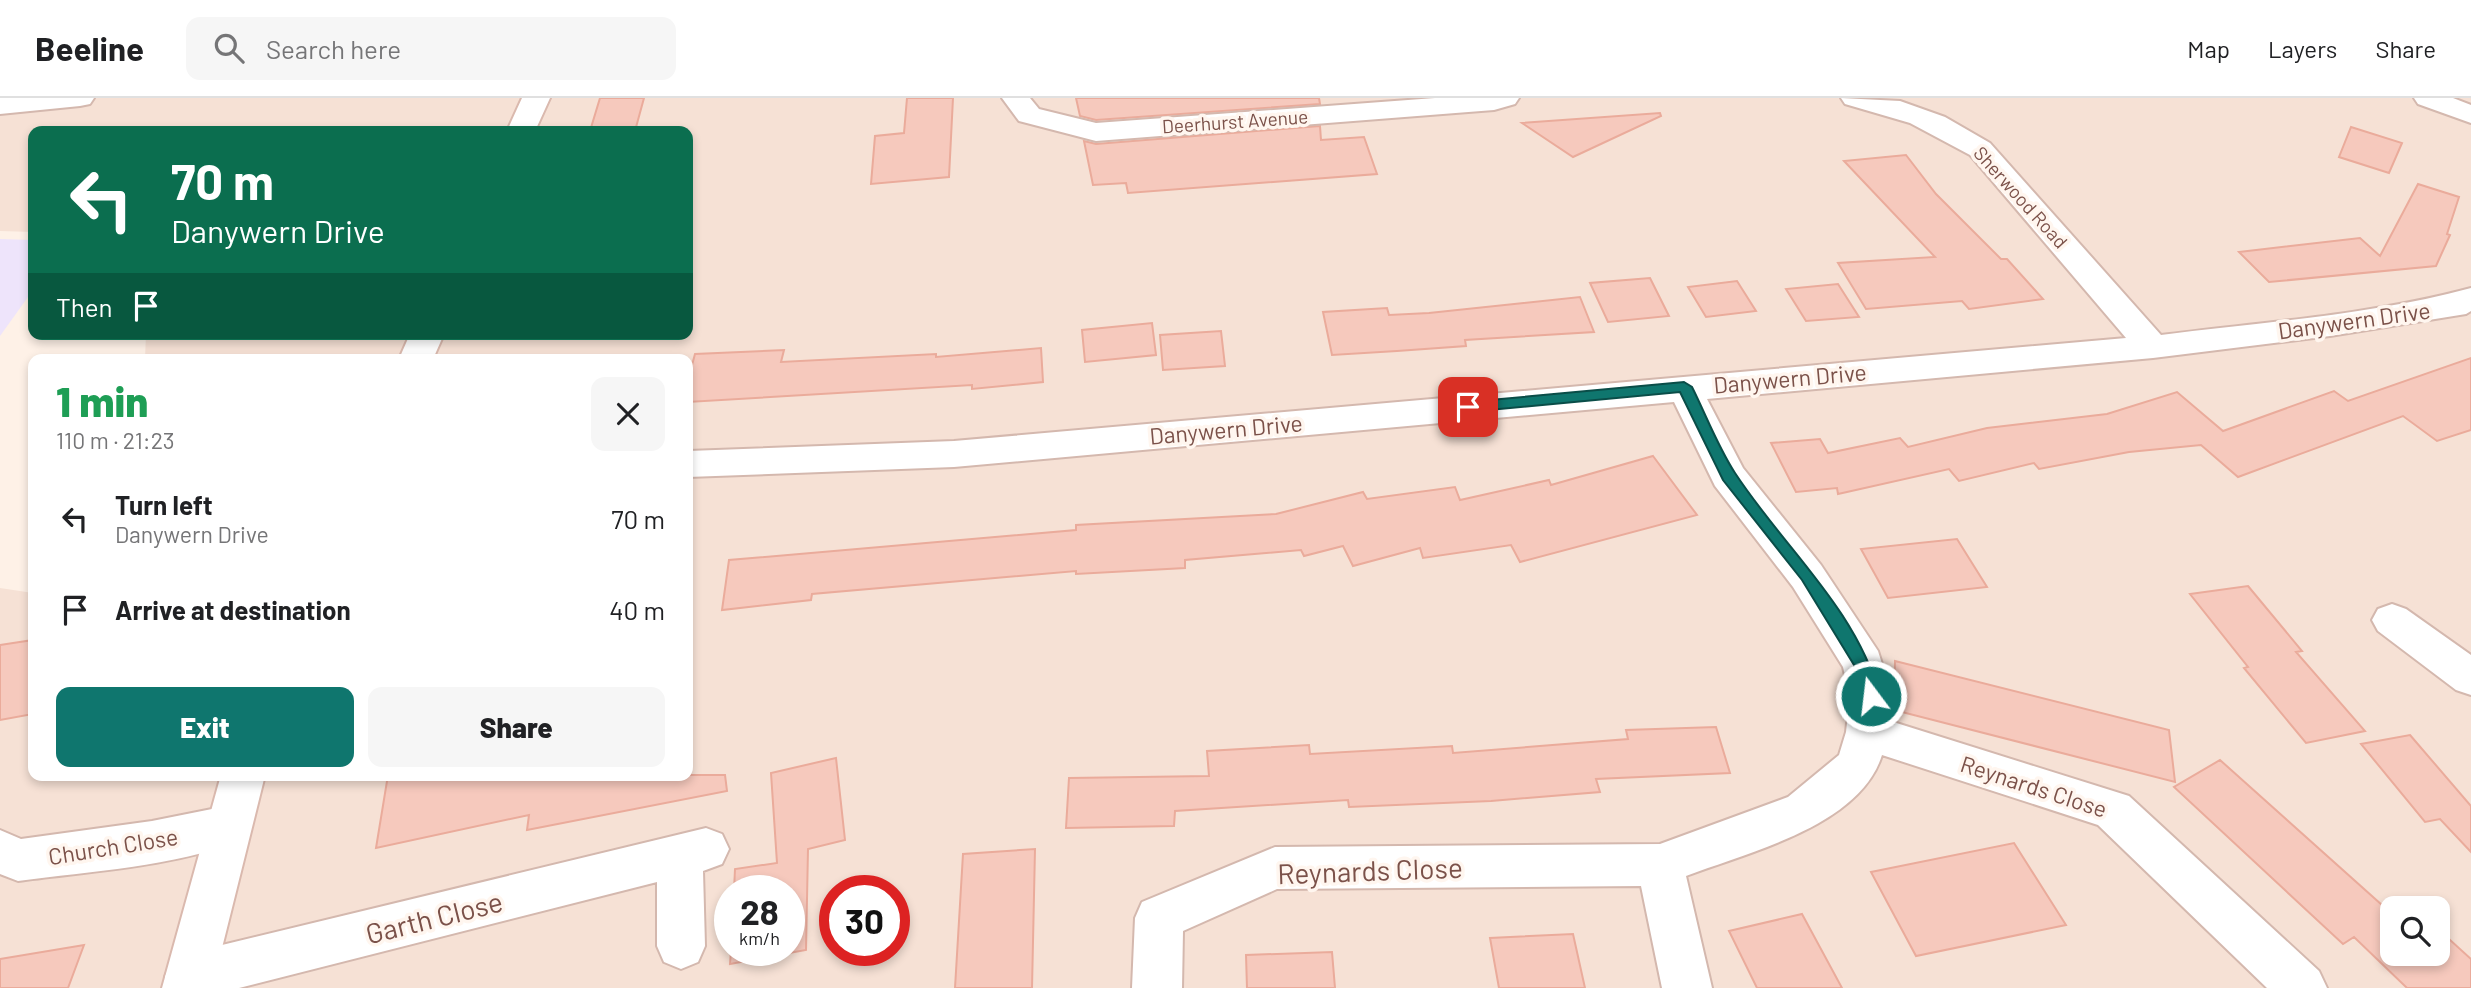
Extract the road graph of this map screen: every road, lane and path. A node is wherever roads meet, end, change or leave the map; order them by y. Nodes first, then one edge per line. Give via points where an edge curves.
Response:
1 (80, 98) edge
2 (536, 98) edge
3 (1016, 98) edge
4 (1505, 98) edge
5 (1855, 98) edge
6 (1933, 98) edge
7 (2428, 98) edge
8 (0, 106) edge
9 (1903, 110) junction
10 (2471, 115) edge
11 (523, 126) edge
12 (2465, 308) edge
13 (2153, 347) junction
14 (1684, 387) junction
15 (693, 464) edge
16 (2392, 620) dead end
17 (2471, 678) edge
18 (1868, 732) junction
19 (241, 781) edge
20 (227, 826) junction
21 (0, 851) edge
22 (1660, 865) junction
23 (681, 946) dead end
24 (188, 983) edge
25 (1157, 988) edge
26 (1687, 988) edge
27 (2302, 988) edge

1 - 8 street
2 - 11 street
3 - 4 street, Deerhurst Avenue via 1029,115 1096,132
5 - 9 street, Sherwood Road
6 - 9 street
7 - 10 street
9 - 13 street, Sherwood Road via 1946,126 1980,149
12 - 13 street, Danywern Drive
13 - 14 street, Danywern Drive
14 - 15 street, Danywern Drive via 954,454
14 - 18 street, Reynards Close via 1728,476 1808,576 1863,663 1871,696
16 - 17 street
18 - 22 street, Reynards Close via 1857,765 1804,811
18 - 27 street, Reynards Close via 2113,810
19 - 20 street
20 - 21 street, Church Close via 152,842 18,860
20 - 24 street
22 - 25 street, Reynards Close via 1275,868 1159,918
22 - 26 street
23 - 24 street, Garth Close via 693,853

